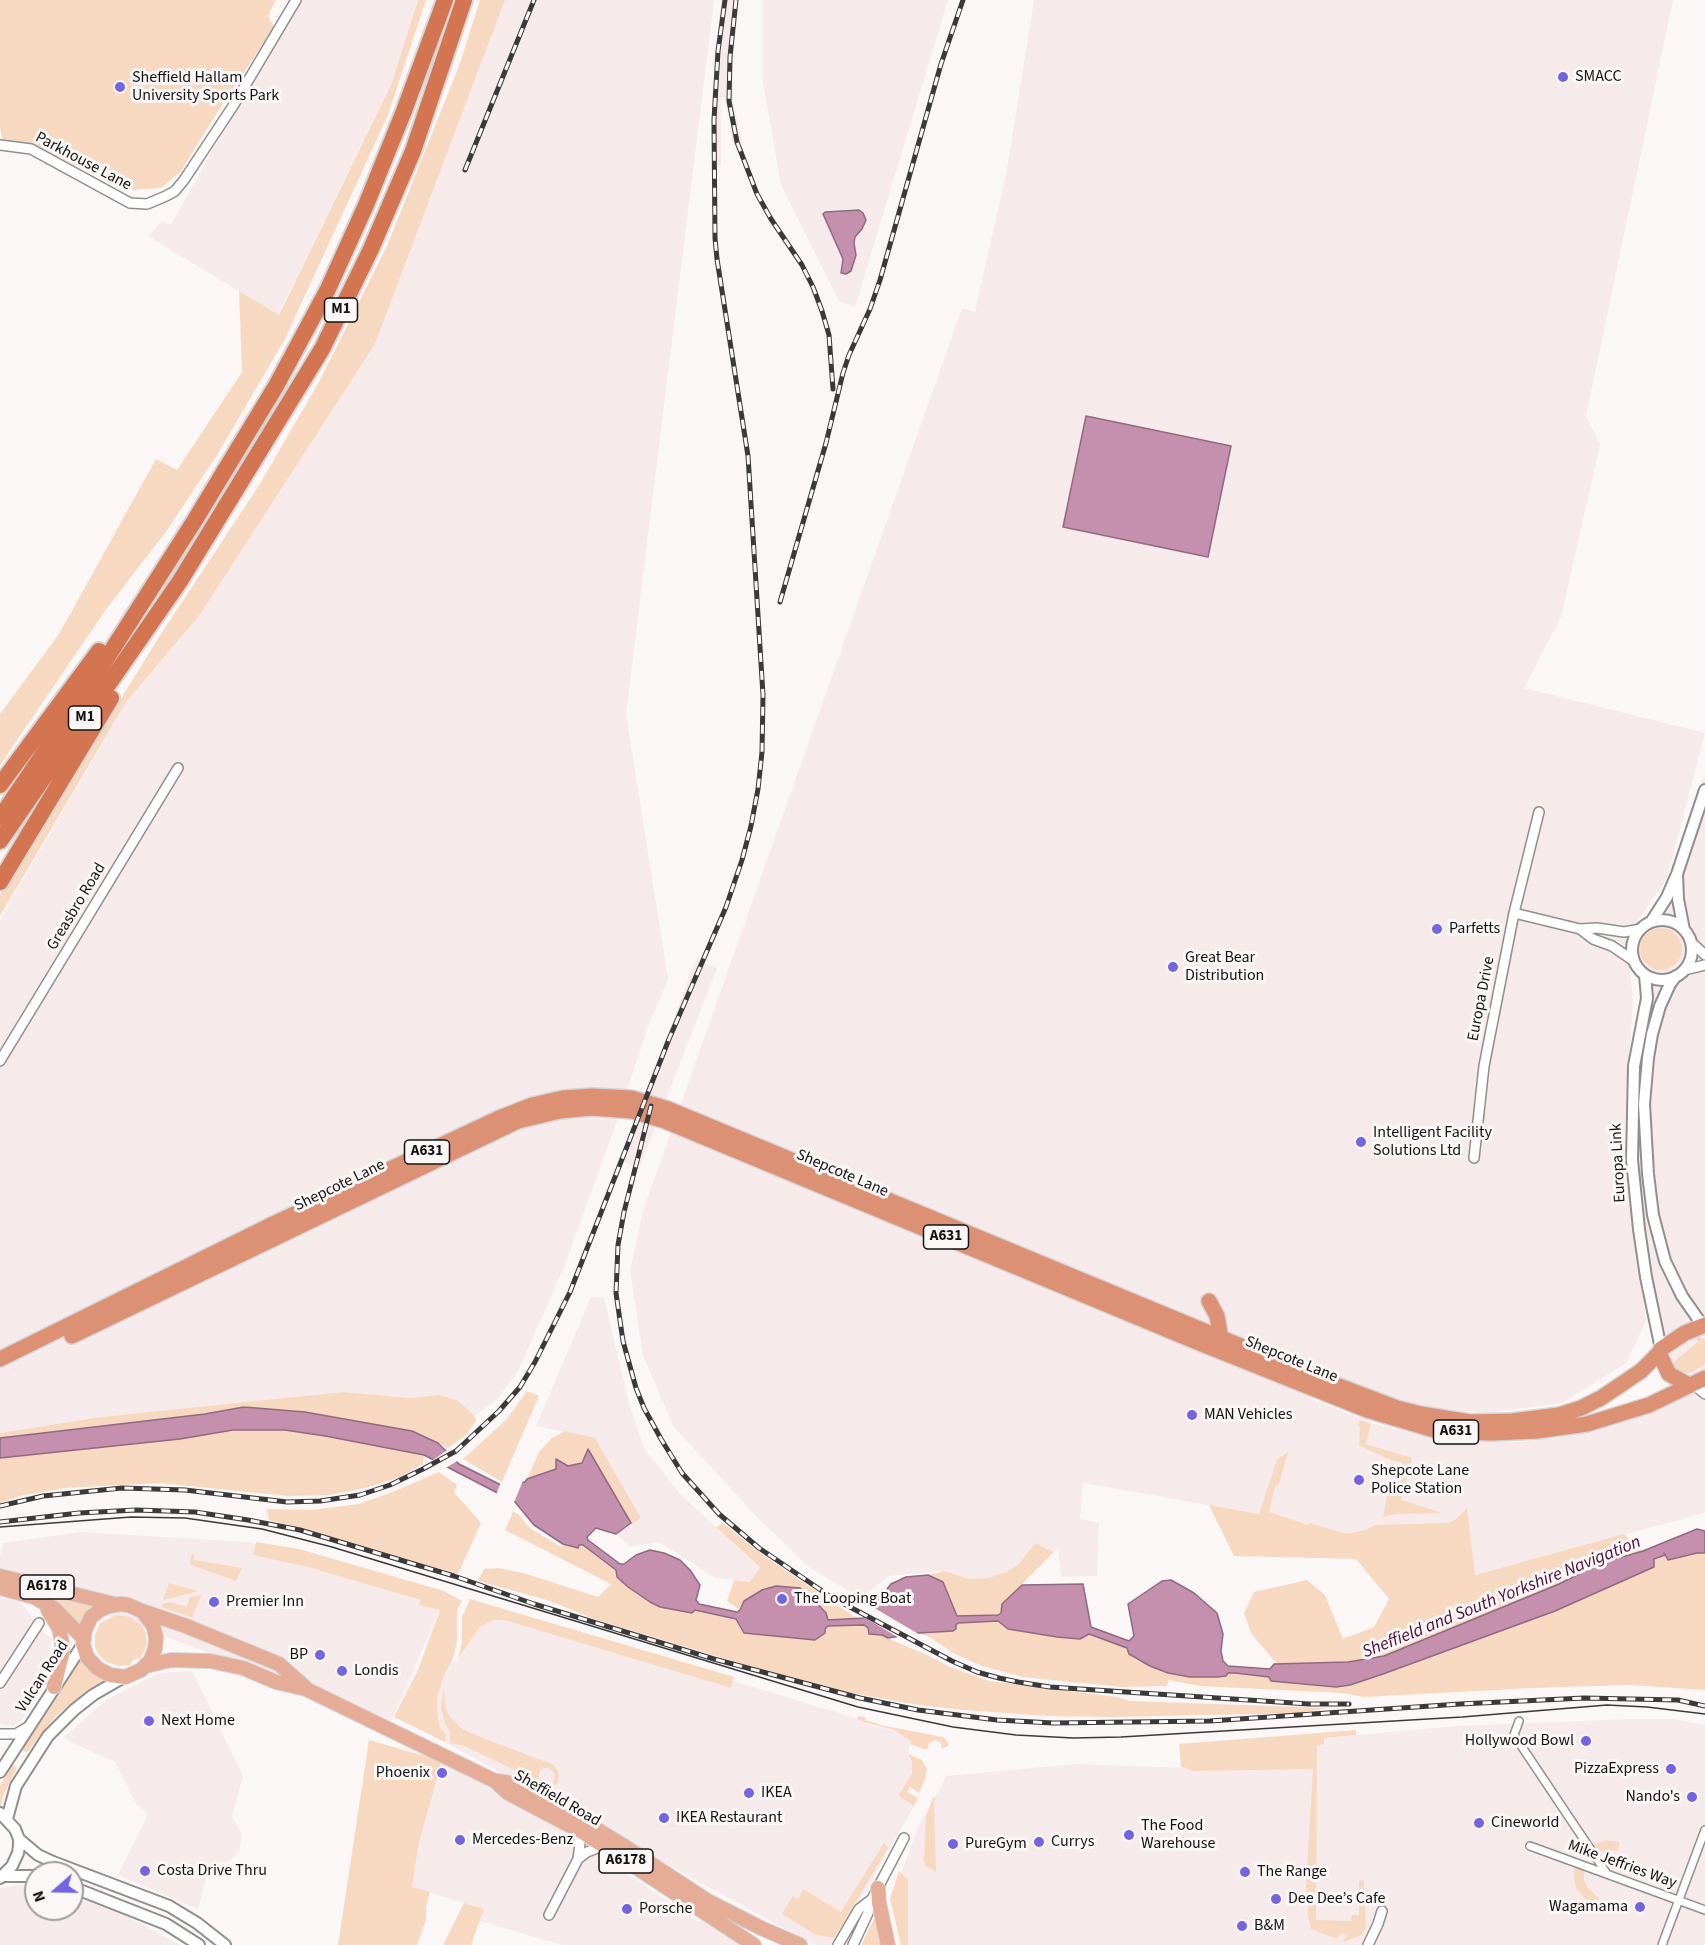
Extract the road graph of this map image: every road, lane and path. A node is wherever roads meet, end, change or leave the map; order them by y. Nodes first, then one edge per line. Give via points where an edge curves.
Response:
1 (296, 0) edge
2 (445, 0) edge
3 (464, 0) edge
4 (0, 145) edge
5 (174, 552) junction
6 (169, 596) junction
7 (178, 768) dead end
8 (0, 785) edge
9 (1705, 790) edge
10 (1539, 812) dead end
11 (0, 818) edge
12 (0, 841) edge
13 (1677, 874) junction
14 (0, 882) edge
15 (1514, 913) junction
16 (1651, 922) junction
17 (1580, 929) junction
18 (1641, 929) junction
19 (1684, 930) junction
20 (1691, 942) junction
21 (1705, 955) edge
22 (1634, 961) junction
23 (1705, 965) edge
24 (1680, 973) junction
25 (1645, 975) junction
26 (0, 1061) edge
27 (1474, 1158) dead end
28 (1209, 1301) dead end
29 (1704, 1326) edge
30 (1195, 1335) junction
31 (1221, 1339) junction
32 (1660, 1351) junction
33 (0, 1359) edge
34 (0, 1370) edge
35 (1625, 1383) junction
36 (1698, 1385) edge
37 (1622, 1414) junction
38 (1536, 1425) junction
39 (0, 1576) edge
40 (0, 1588) edge
41 (41, 1600) junction
42 (114, 1604) junction
43 (141, 1611) junction
44 (39, 1623) dead end
45 (83, 1641) junction
46 (146, 1666) junction
47 (125, 1677) junction
48 (0, 1683) edge
49 (54, 1687) junction
50 (306, 1689) junction
51 (1519, 1721) dead end
52 (28, 1727) junction
53 (0, 1734) edge
54 (0, 1772) edge
55 (495, 1781) junction
56 (4, 1816) edge
57 (578, 1829) junction
58 (1705, 1830) edge
59 (904, 1838) dead end
60 (19, 1839) junction
61 (1530, 1845) dead end
62 (603, 1846) junction
63 (578, 1859) junction
64 (1607, 1874) junction
65 (24, 1876) edge
66 (1, 1877) edge
67 (110, 1884) junction
68 (84, 1891) edge
69 (875, 1894) junction
70 (1678, 1900) junction
71 (169, 1906) junction
72 (1705, 1910) edge
73 (1382, 1911) dead end
74 (140, 1912) junction
75 (180, 1912) junction
76 (549, 1915) dead end
77 (166, 1924) junction
78 (761, 1928) junction
79 (199, 1945) edge
80 (225, 1945) edge
81 (754, 1945) edge
82 (781, 1945) edge
83 (800, 1945) edge
84 (838, 1945) edge
85 (853, 1945) edge
86 (888, 1945) edge
87 (1368, 1945) edge
88 (1662, 1945) edge

1 - 4 street, Parkhouse Lane via 184,180 166,196 147,204 130,203 31,149
2 - 5 highway, M1 via 366,205 328,289 276,386
3 - 6 highway, M1 via 413,151 322,349
5 - 8 highway, M1
5 - 11 highway, M1
6 - 12 highway, M1
6 - 14 highway
7 - 26 street, Greasbro Road
9 - 13 street
10 - 15 street, Europa Drive
13 - 16 street
13 - 19 street
15 - 17 street
15 - 27 street, Europa Drive via 1484,1066
16 - 18 street
16 - 19 street via 1668,921
17 - 18 street
17 - 22 street
18 - 22 street via 1633,944
19 - 20 street
20 - 21 street
20 - 24 street via 1691,957
22 - 25 street
23 - 24 street
24 - 25 street via 1660,980
24 - 29 street, Europa Link via 1660,1006 1648,1058 1644,1104 1648,1174 1665,1261 1682,1296
25 - 32 street, Europa Link via 1647,998 1634,1066 1632,1160
28 - 31 highway
29 - 32 highway, Shepcote Lane via 1685,1333
30 - 31 highway, Shepcote Lane / A631
30 - 33 highway, Shepcote Lane / A631 via 668,1109 632,1098 581,1096 532,1105 500,1118 273,1224
30 - 34 highway, Shepcote Lane / A631 via 665,1121 632,1111 583,1108 518,1121
30 - 38 highway, Shepcote Lane / A631 via 1357,1406 1431,1429 1493,1433
31 - 38 highway, Shepcote Lane / A631 via 1397,1408 1470,1422
32 - 35 highway, Shepcote Lane / A631
32 - 36 highway, Shepcote Lane via 1669,1374
35 - 37 highway via 1621,1392
35 - 38 highway, Shepcote Lane / A631 via 1581,1408
36 - 37 highway, Shepcote Lane / A631
37 - 38 highway, Shepcote Lane / A631 via 1587,1424
39 - 42 main road, A6178
40 - 41 main road, A6178
41 - 45 main road, A6178 via 60,1613
41 - 49 main road via 61,1634 62,1654
42 - 43 main road, A6178
42 - 45 main road via 91,1617
43 - 46 main road via 153,1625 156,1637 153,1655
43 - 50 main road, A6178 via 279,1664
44 - 48 street, Vulcan Road
45 - 47 main road, A6178 via 87,1657 96,1668
45 - 49 street, Vulcan Road
46 - 47 main road, A6178
46 - 50 main road, A6178 via 171,1660 210,1661
47 - 56 street via 84,1702 48,1736 16,1786
49 - 52 street, Vulcan Road
50 - 55 main road, Sheffield Road / A6178
51 - 64 street via 1514,1735
52 - 53 street, Vulcan Road via 16,1734
52 - 54 street, Vulcan Road
55 - 57 main road, Sheffield Road / A6178 via 508,1793
55 - 78 main road, Sheffield Road / A6178 via 510,1783 586,1821 708,1901
56 - 60 street
57 - 62 main road, Sheffield Road / A6178
57 - 63 street
58 - 70 street
59 - 69 street
60 - 66 street via 16,1860
60 - 67 street via 38,1855
61 - 64 street, Mike Jeffries Way
62 - 63 street
62 - 81 main road, Sheffield Road / A6178
63 - 76 street
64 - 70 street, Mike Jeffries Way
65 - 66 street
67 - 71 street
67 - 74 street via 134,1901
68 - 74 street
69 - 84 street via 859,1909
69 - 85 street
69 - 86 main road
70 - 72 street, Mike Jeffries Way
70 - 88 street
71 - 75 street
71 - 77 street
73 - 87 street
74 - 77 street
75 - 77 street
75 - 80 street
77 - 79 street
78 - 82 main road, Sheffield Road
78 - 83 main road, Sheffield Road / A6178

